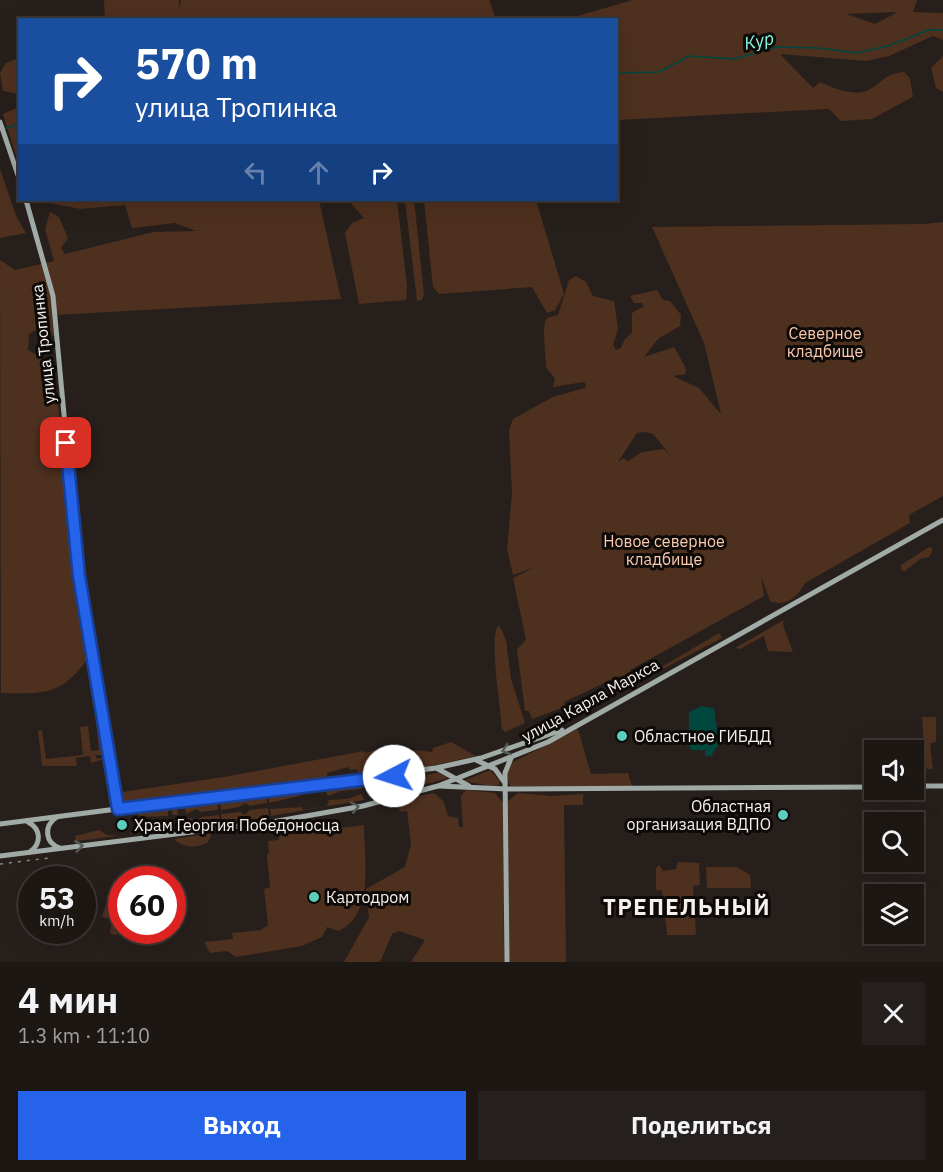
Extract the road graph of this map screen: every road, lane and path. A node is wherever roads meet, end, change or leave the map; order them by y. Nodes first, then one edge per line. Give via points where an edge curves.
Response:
1 (0, 122) edge
2 (18, 175) edge
3 (26, 201) edge
4 (943, 520) edge
5 (577, 723) junction
6 (511, 758) junction
7 (474, 760) junction
8 (490, 766) junction
9 (436, 768) junction
10 (417, 771) junction
11 (390, 775) junction
12 (457, 778) junction
13 (438, 786) junction
14 (470, 786) junction
15 (924, 786) edge
16 (943, 786) edge
17 (864, 787) edge
18 (507, 789) junction
19 (421, 790) junction
20 (395, 797) junction
21 (118, 809) junction
22 (58, 817) junction
23 (24, 821) junction
24 (0, 824) edge
25 (61, 849) junction
26 (28, 853) junction
27 (0, 856) edge
28 (507, 962) edge

1 - 2 main road
3 - 21 main road, улица Тропинка via 53,296 79,576
4 - 5 main road, улица Карла Маркса
5 - 6 main road, улица Карла Маркса via 548,742
5 -> 7 main road
6 - 8 main road, улица Карла Маркса
6 - 18 main road via 506,767
7 - 8 main road
7 - 9 main road
8 - 12 main road, улица Карла Маркса
8 - 18 main road
9 - 10 main road
9 - 12 main road
10 - 11 main road
10 - 19 main road via 411,784
11 - 20 main road via 401,779 404,785
11 - 21 main road
12 - 13 main road, улица Карла Маркса
12 - 14 main road
13 - 14 main road
13 - 19 main road
14 - 18 main road
15 - 16 main road
17 - 18 main road
18 - 28 main road
19 - 20 main road
25 -> 20 main road via 272,822
21 - 22 main road
22 - 23 main road
22 - 25 main road via 50,823 47,834 52,844
23 - 24 main road
23 - 26 main road via 34,825 39,835 37,846
25 - 26 main road
26 - 27 main road

